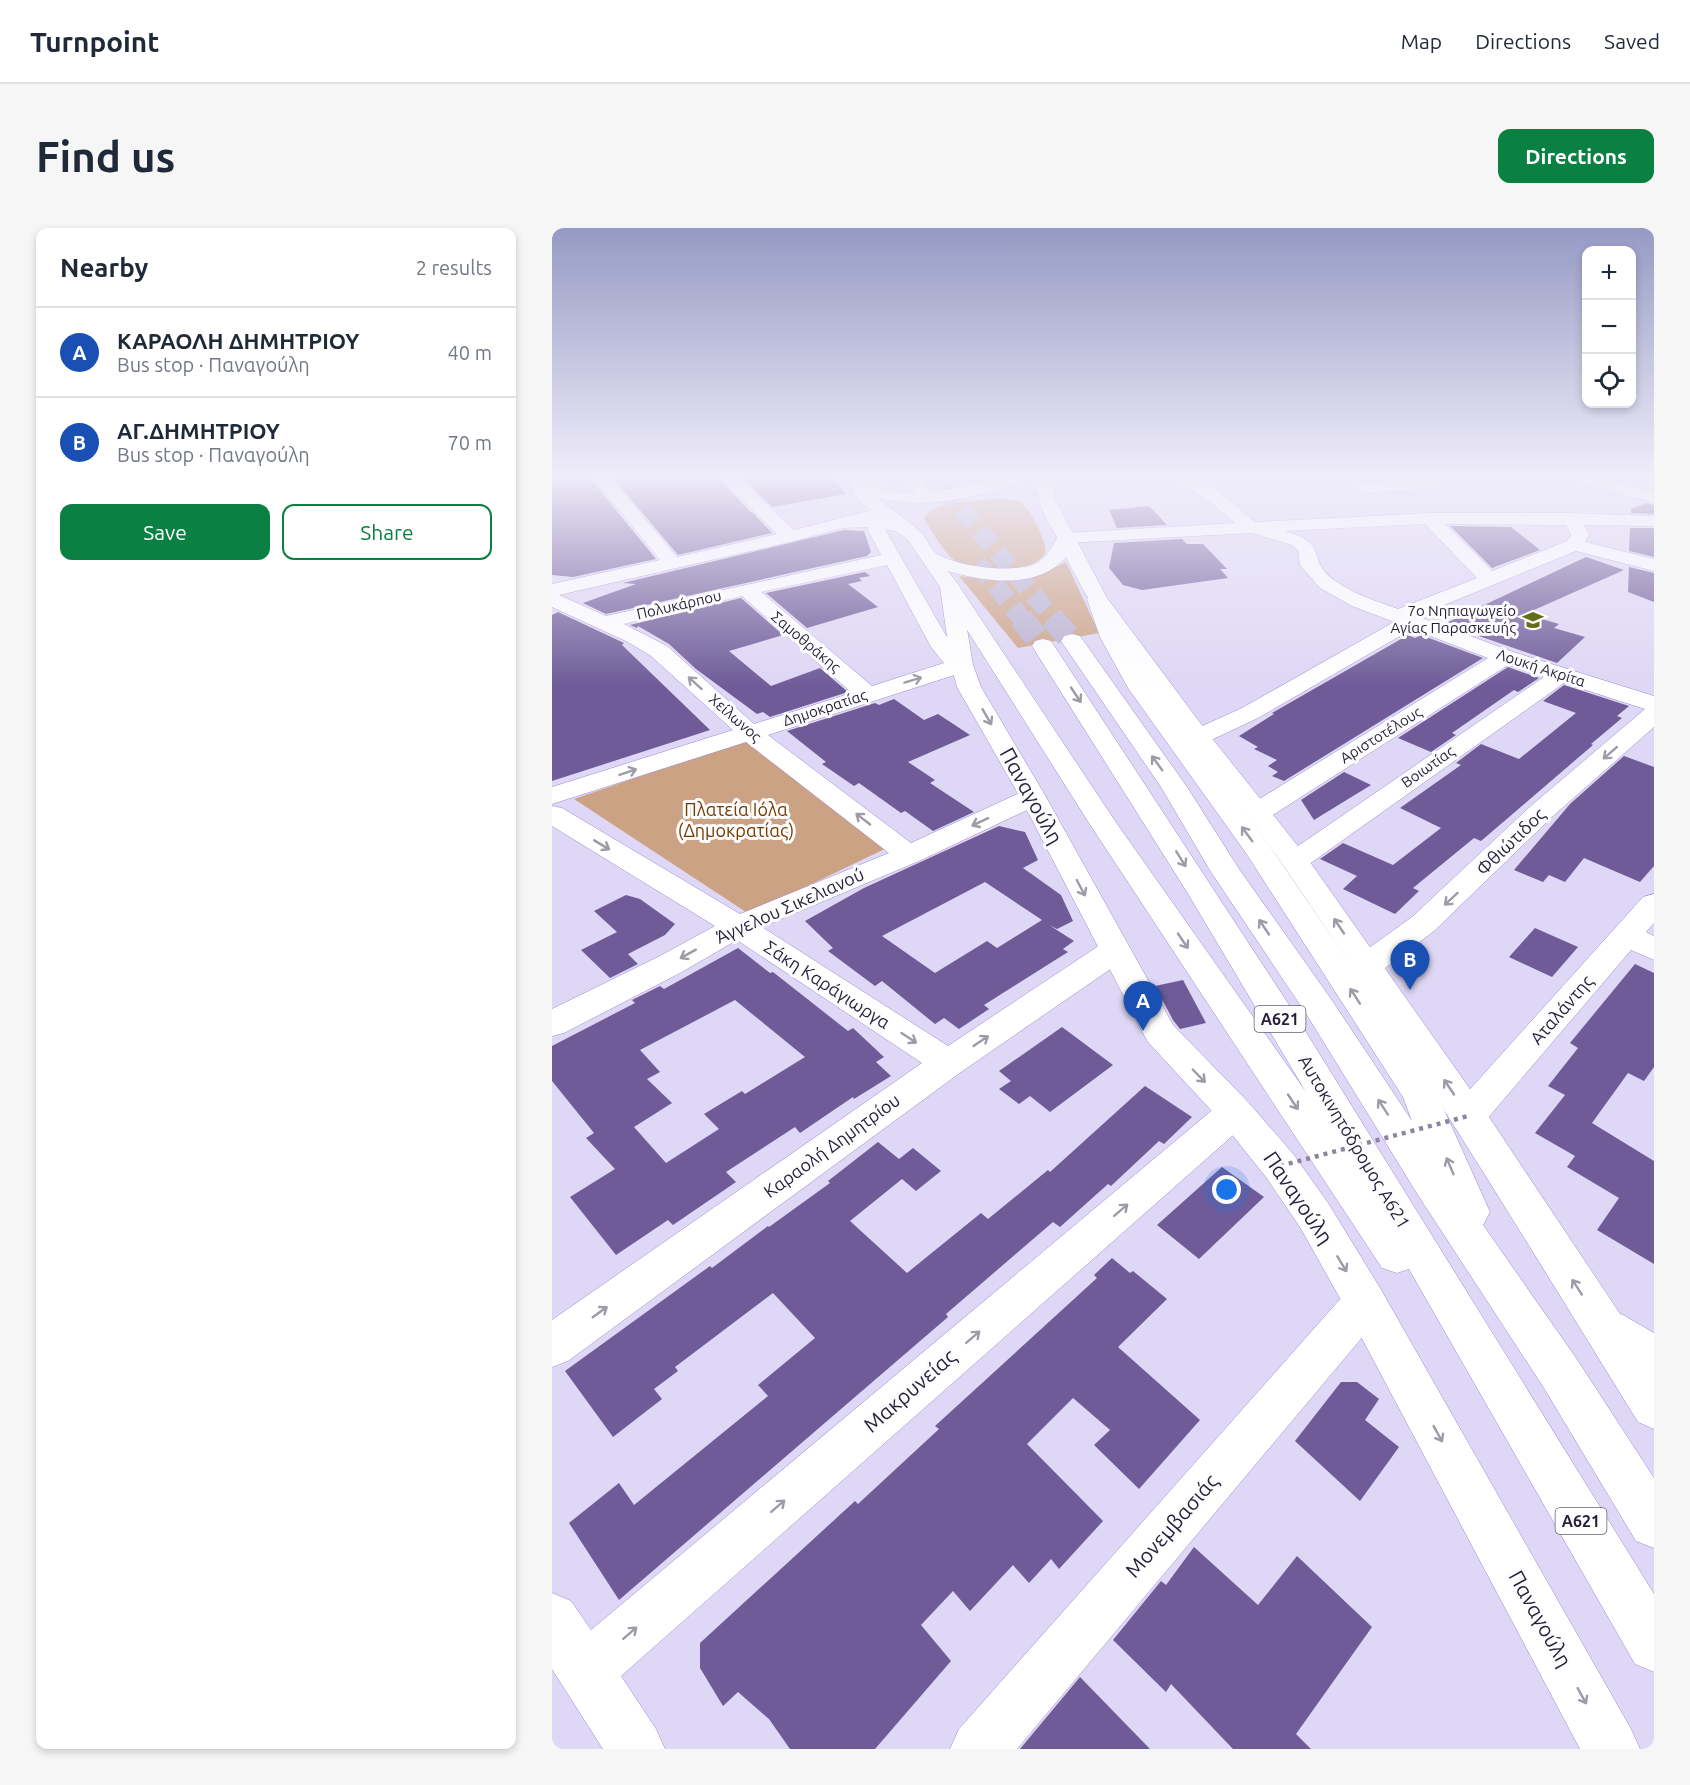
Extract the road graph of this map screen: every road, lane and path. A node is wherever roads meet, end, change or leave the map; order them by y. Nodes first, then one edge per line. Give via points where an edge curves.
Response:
1 (657, 545) edge
2 (752, 545) edge
3 (889, 545) edge
4 (920, 545) edge
5 (1064, 545) edge
6 (1070, 545) edge
7 (1302, 545) edge
8 (1456, 545) edge
9 (1574, 545) joint
10 (928, 557) junction
11 (894, 558) junction
12 (671, 562) junction
13 (1654, 565) edge
14 (1489, 579) junction
15 (950, 587) junction
16 (746, 589) junction
17 (552, 590) edge
18 (552, 599) edge
19 (1097, 599) junction
20 (1404, 619) junction
21 (605, 622) junction
22 (1505, 657) junction
23 (962, 665) junction
24 (1561, 675) junction
25 (867, 694) junction
26 (1654, 704) edge
27 (1654, 714) edge
28 (750, 733) junction
29 (1198, 737) junction
30 (552, 796) edge
31 (1033, 797) junction
32 (1258, 813) junction
33 (552, 814) edge
34 (909, 855) junction
35 (1295, 861) junction
36 (1654, 904) edge
37 (738, 926) junction
38 (1640, 942) edge
39 (1114, 951) junction
40 (1366, 966) junction
41 (552, 1024) edge
42 (948, 1064) junction
43 (1235, 1112) junction
44 (1468, 1116) junction
45 (1280, 1166) junction
46 (1497, 1278) junction
47 (1365, 1302) junction
48 (1603, 1327) junction
49 (552, 1346) edge
50 (1651, 1348) edge
51 (1508, 1398) junction
52 (1654, 1407) edge
53 (1654, 1523) edge
54 (552, 1620) edge
55 (1654, 1645) edge
56 (585, 1671) junction
57 (636, 1749) edge
58 (979, 1749) edge
59 (1611, 1749) edge

1 - 12 main road
2 - 12 main road
3 - 11 main road
4 - 10 main road
5 - 10 main road via 1055,558 1038,568 1015,573 972,573
6 - 19 main road
7 - 20 main road, Λουκή Ακρίτα via 1310,565 1328,584 1359,602
8 - 14 main road
9 - 13 main road
9 - 14 main road
10 - 15 main road
11 - 16 main road, Πολυκάρπου
11 - 23 main road via 942,647
12 - 17 main road
14 - 20 main road
15 - 23 main road
15 -> 51 main road via 1103,823 1469,1360
16 - 21 main road, Πολυκάρπου
16 - 25 main road, Σαμοθράκης
18 - 21 main road, Χείλωνος
19 - 29 main road
46 -> 19 main road via 1419,1093 1259,851 1140,688 1111,637
20 - 22 main road, Λουκή Ακρίτα
20 - 29 main road via 1250,713
28 -> 21 main road, Χείλωνος via 659,651
22 - 24 main road, Λουκή Ακρίτα
22 - 32 main road, Αριστοτέλους
25 -> 23 main road, Δημοκρατίας
23 -> 31 main road, Παναγούλη via 969,687
24 - 26 main road, Λουκή Ακρίτα
24 - 35 main road, Βοιωτίας
25 - 28 main road, Δημοκρατίας
27 -> 40 main road, Φθιώτιδος via 1542,811 1423,924
30 -> 28 main road, Δημοκρατίας
34 -> 28 main road, Χείλωνος
29 - 32 main road
31 -> 34 main road, Άγγελου Σικελιανού
31 -> 39 main road, Παναγούλη
32 - 35 main road
33 -> 37 main road, Σάκη Καράγιωργα
34 - 37 main road, Άγγελου Σικελιανού
40 -> 35 main road
36 - 38 main road, Αταλάντης
37 -> 41 main road, Άγγελου Σικελιανού
37 -> 42 main road, Σάκη Καράγιωργα
38 - 44 main road, Αταλάντης
42 -> 39 main road, Καραολή Δημητρίου
39 -> 43 main road, Παναγούλη via 1160,1032
44 -> 40 main road
49 -> 42 main road, Καραολή Δημητρίου
43 - 45 main road, Παναγούλη
56 -> 43 main road, Μακρυνείας
44 - 45 path, bridge
48 -> 44 main road
45 -> 47 main road, Παναγούλη
46 -> 51 main road, Αυτοκινητόδρομος Α621 / Α621 via 1226,872 1174,787 1058,643 1158,821
46 - 53 main road, Αυτοκινητόδρομος Α621 / Α621
47 - 58 main road, Μονεμβασιάς
47 -> 59 main road, Παναγούλη
48 - 50 main road
48 - 52 main road
51 - 55 main road, Αυτοκινητόδρομος Α621 / Α621
54 - 56 main road
56 - 57 main road

